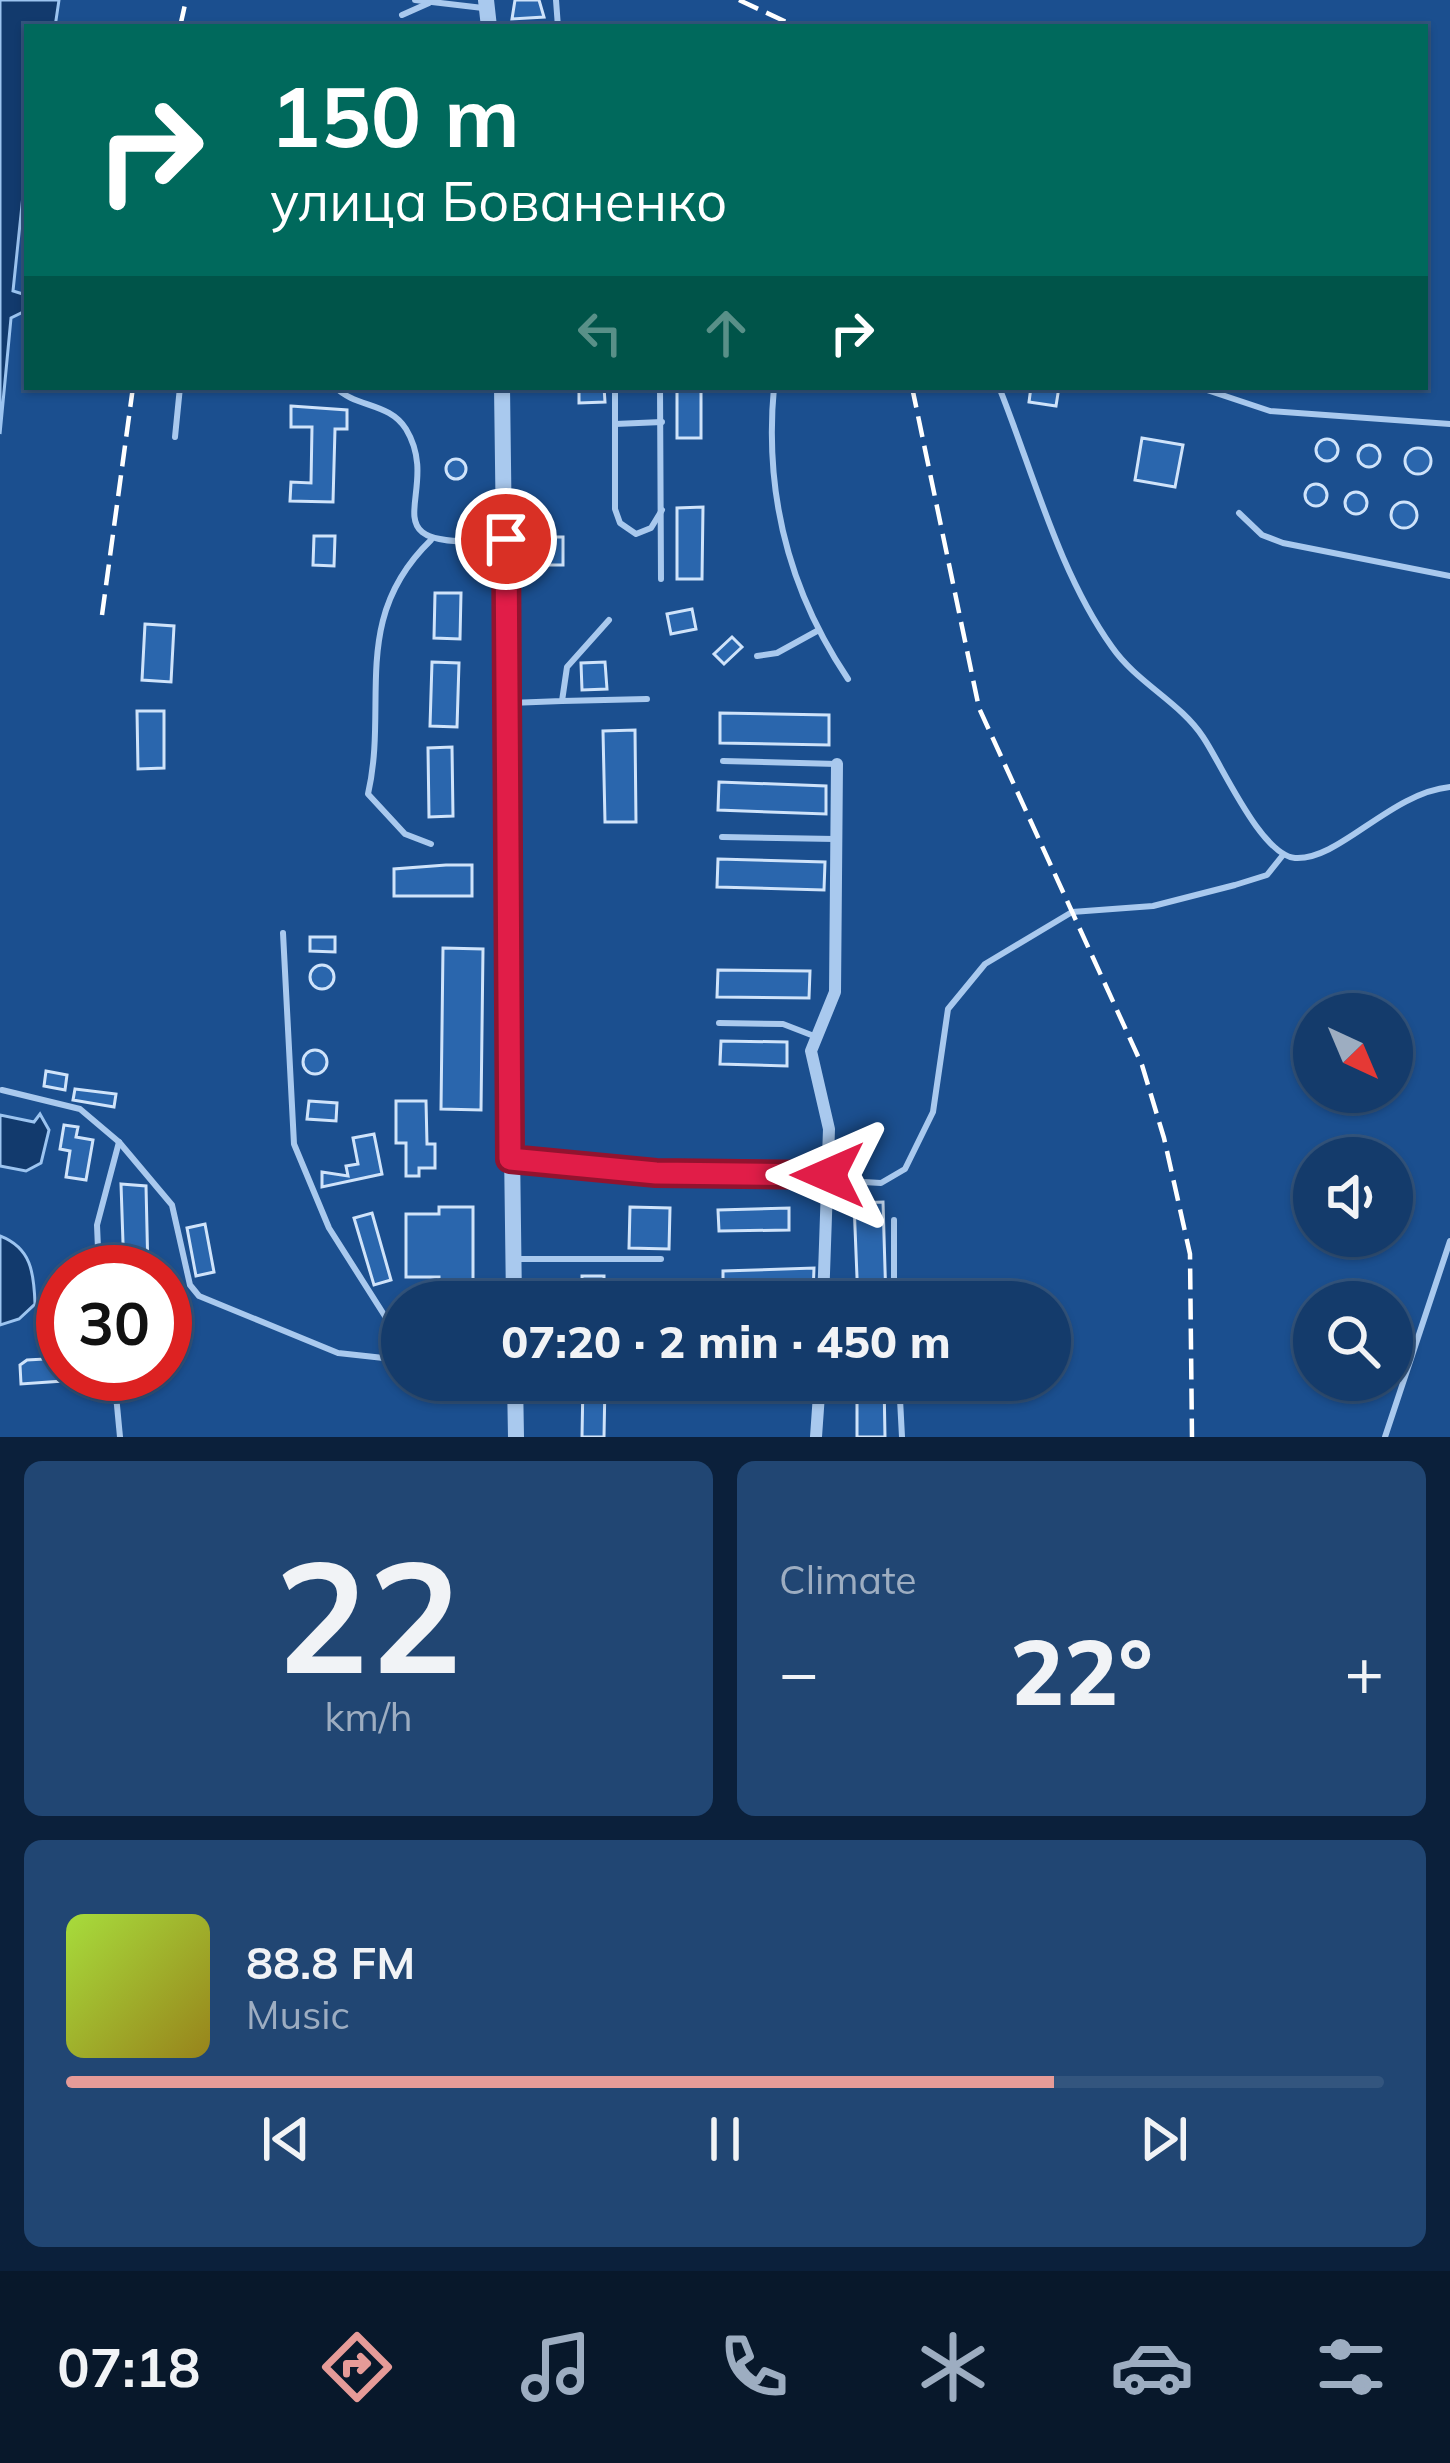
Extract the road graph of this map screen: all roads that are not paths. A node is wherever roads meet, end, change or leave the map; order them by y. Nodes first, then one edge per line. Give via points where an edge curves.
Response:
1 (415, 0) edge
2 (429, 3) junction
3 (487, 12) edge
4 (402, 15) dead end
5 (180, 390) edge
6 (341, 390) edge
7 (502, 390) edge
8 (615, 390) edge
9 (661, 390) edge
10 (774, 390) edge
11 (1000, 390) edge
12 (1207, 390) edge
13 (662, 422) junction
14 (615, 424) junction
15 (1450, 424) edge
16 (176, 437) dead end
17 (662, 510) junction
18 (1239, 513) dead end
19 (506, 539) junction
20 (431, 540) junction
21 (1450, 576) edge
22 (661, 579) dead end
23 (609, 620) dead end
24 (817, 631) junction
25 (757, 656) dead end
26 (848, 679) dead end
27 (647, 699) dead end
28 (562, 700) junction
29 (510, 703) junction
30 (722, 761) dead end
31 (837, 764) joint
32 (1450, 787) edge
33 (722, 837) dead end
34 (839, 839) junction
35 (431, 844) dead end
36 (1283, 855) junction
37 (283, 933) dead end
38 (719, 1023) dead end
39 (814, 1036) junction
40 (2, 1090) edge
41 (118, 1142) junction
42 (510, 1159) junction
43 (828, 1178) junction
44 (894, 1220) dead end
45 (1450, 1241) edge
46 (98, 1245) edge
47 (512, 1259) junction
48 (662, 1259) dead end
49 (513, 1281) edge
50 (824, 1281) edge
51 (894, 1281) edge
52 (381, 1309) edge
53 (381, 1358) edge
54 (117, 1401) edge
55 (515, 1401) edge
56 (819, 1401) edge
57 (899, 1401) edge
58 (120, 1437) edge
59 (516, 1437) edge
60 (817, 1437) edge
61 (902, 1437) edge
62 (1385, 1437) edge

1 - 2 lane
2 - 3 lane
2 - 4 lane
5 - 16 lane
6 - 20 lane via 403,424 414,451 413,514
7 - 19 street
8 - 14 lane
9 - 13 lane
10 - 24 lane via 783,540
11 - 36 lane via 1102,631 1137,676 1193,724
12 - 15 lane via 1270,411
13 - 14 lane
13 - 17 lane
14 - 17 lane via 620,523 644,533
17 - 22 lane
18 - 21 lane via 1283,543
19 - 20 lane
19 - 29 street
20 - 35 lane via 399,584 376,644 368,794 405,834
23 - 28 lane via 567,667
24 - 25 lane
24 - 26 lane
27 - 28 lane
28 - 29 lane
29 - 42 street
30 - 31 lane
31 - 34 street
32 - 36 lane via 1396,802 1323,853
33 - 34 lane
34 - 39 street via 835,992
36 - 43 lane via 1268,874 1175,901 1072,912 985,964 948,1009 933,1112 905,1169 881,1183
37 - 52 lane via 294,1144 329,1228
38 - 39 lane via 783,1024
39 - 43 street via 812,1064 828,1115
40 - 41 lane via 80,1109
41 - 46 lane
41 - 53 lane via 172,1205 199,1296 338,1353
42 - 43 street
42 - 47 street
43 - 50 street
44 - 51 lane
45 - 62 lane
47 - 48 lane
47 - 49 street
54 - 58 lane
55 - 59 street
56 - 60 street
57 - 61 lane

